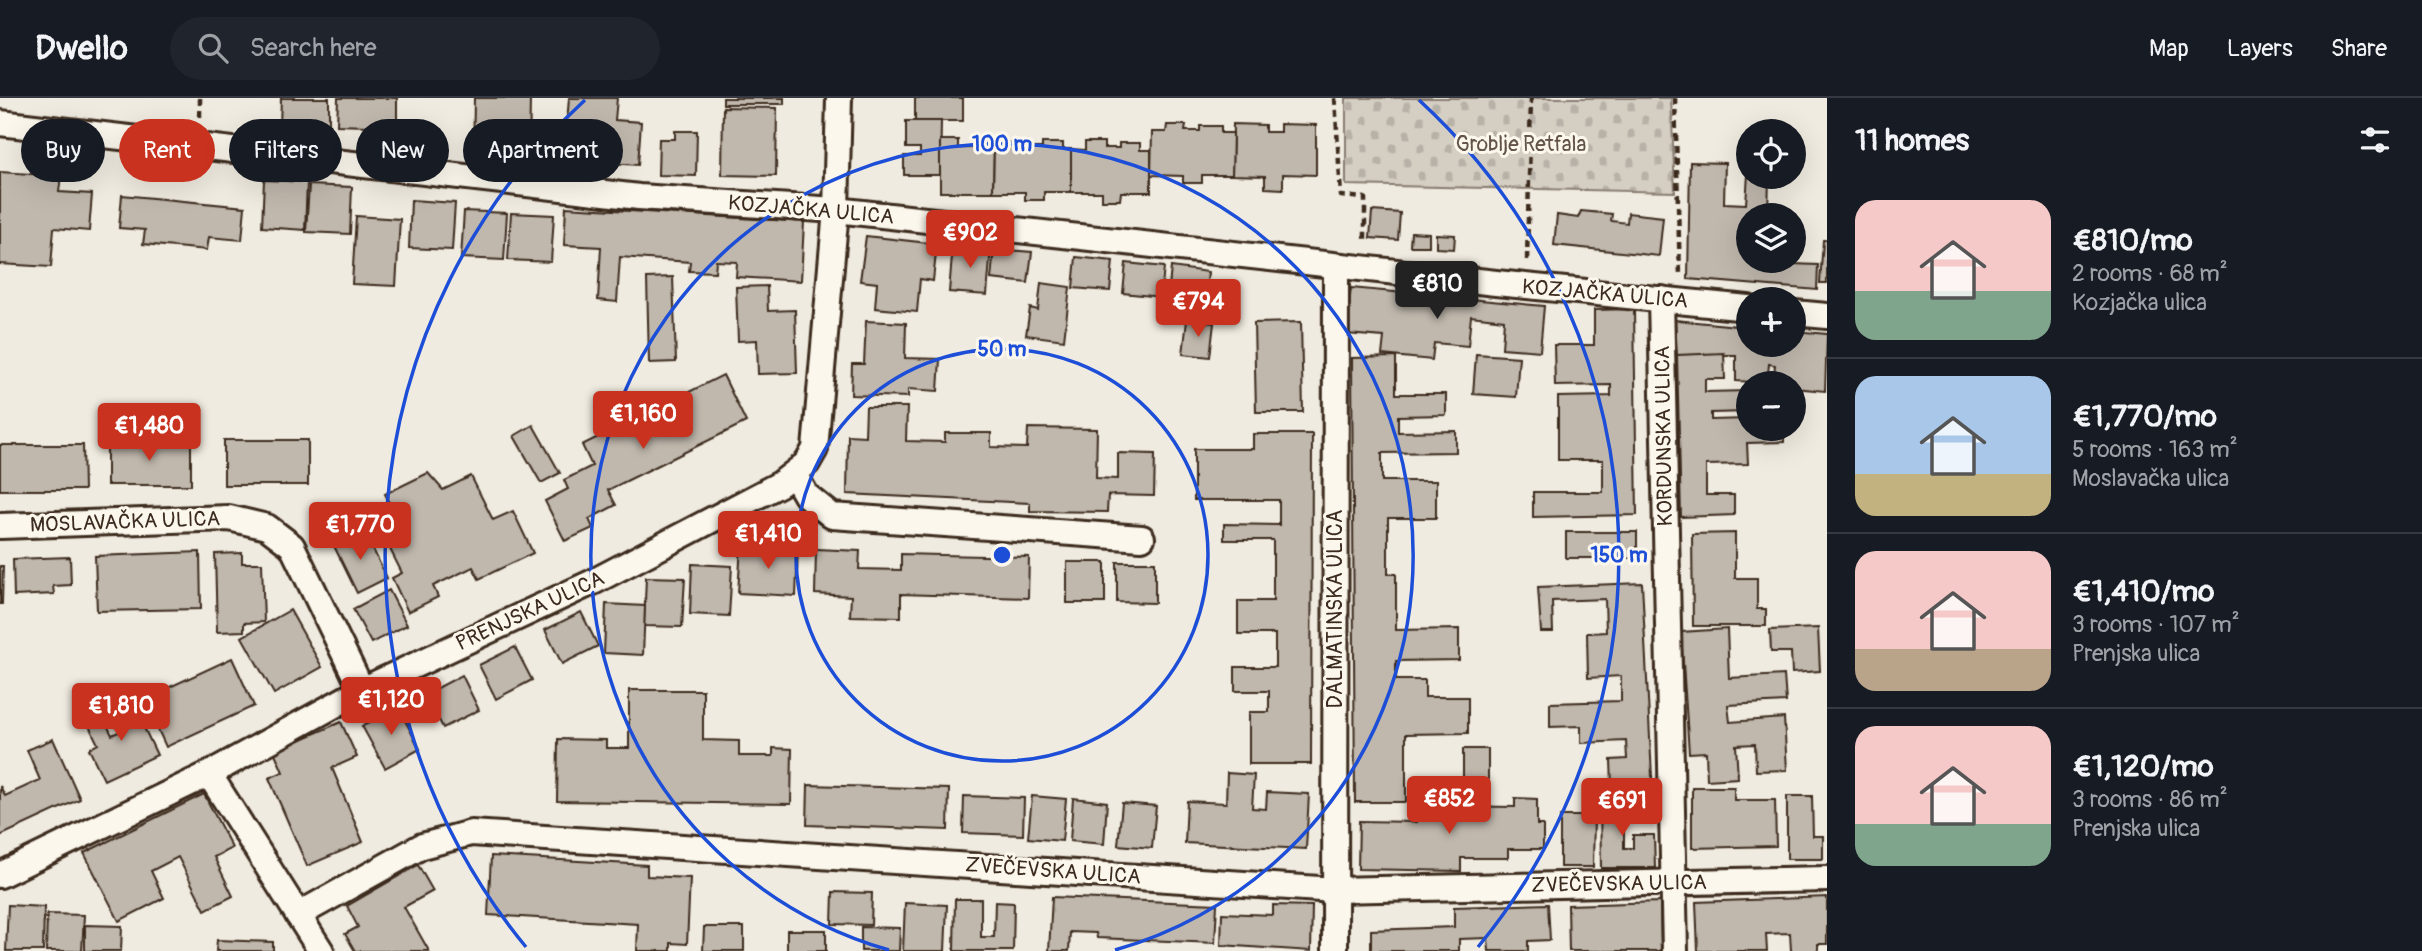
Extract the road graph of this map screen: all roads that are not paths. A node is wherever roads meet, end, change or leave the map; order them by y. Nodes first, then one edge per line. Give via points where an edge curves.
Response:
1 (839, 98) edge
2 (0, 123) edge
3 (836, 210) junction
4 (1336, 266) junction
5 (1661, 299) junction
6 (1736, 307) edge
7 (1806, 314) edge
8 (1827, 316) edge
9 (794, 474) junction
10 (0, 526) edge
11 (1142, 538) dead end
12 (362, 690) junction
13 (209, 774) junction
14 (0, 875) edge
15 (1827, 879) edge
16 (1674, 883) junction
17 (1335, 890) junction
18 (298, 915) junction
19 (321, 951) edge
20 (1335, 951) edge
21 (1675, 951) edge

1 - 3 street, PRENJSKA ULICA
2 - 3 street, KOZJAČKA ULICA via 625,195
3 - 4 street, KOZJAČKA ULICA
3 - 9 street, PRENJSKA ULICA via 815,449
4 - 5 street, KOZJAČKA ULICA
4 - 17 street, DALMATINSKA ULICA
5 - 6 street, KOZJAČKA ULICA
5 - 16 street, KORDUNSKA ULICA
7 - 8 street
9 - 11 street via 806,495 832,516
9 - 12 street, PRENJSKA ULICA via 593,582
10 - 12 street, MOSLAVAČKA ULICA via 229,518 267,527 292,546
12 - 13 street, PRENJSKA ULICA
13 - 14 street, PRENJSKA ULICA
13 - 18 street
15 - 16 street, ZVEČEVSKA ULICA
16 - 17 street, ZVEČEVSKA ULICA
16 - 21 street, KORDUNSKA ULICA
17 - 18 street, ZVEČEVSKA ULICA via 471,833 422,846
17 - 20 street, DALMATINSKA ULICA
18 - 19 street

